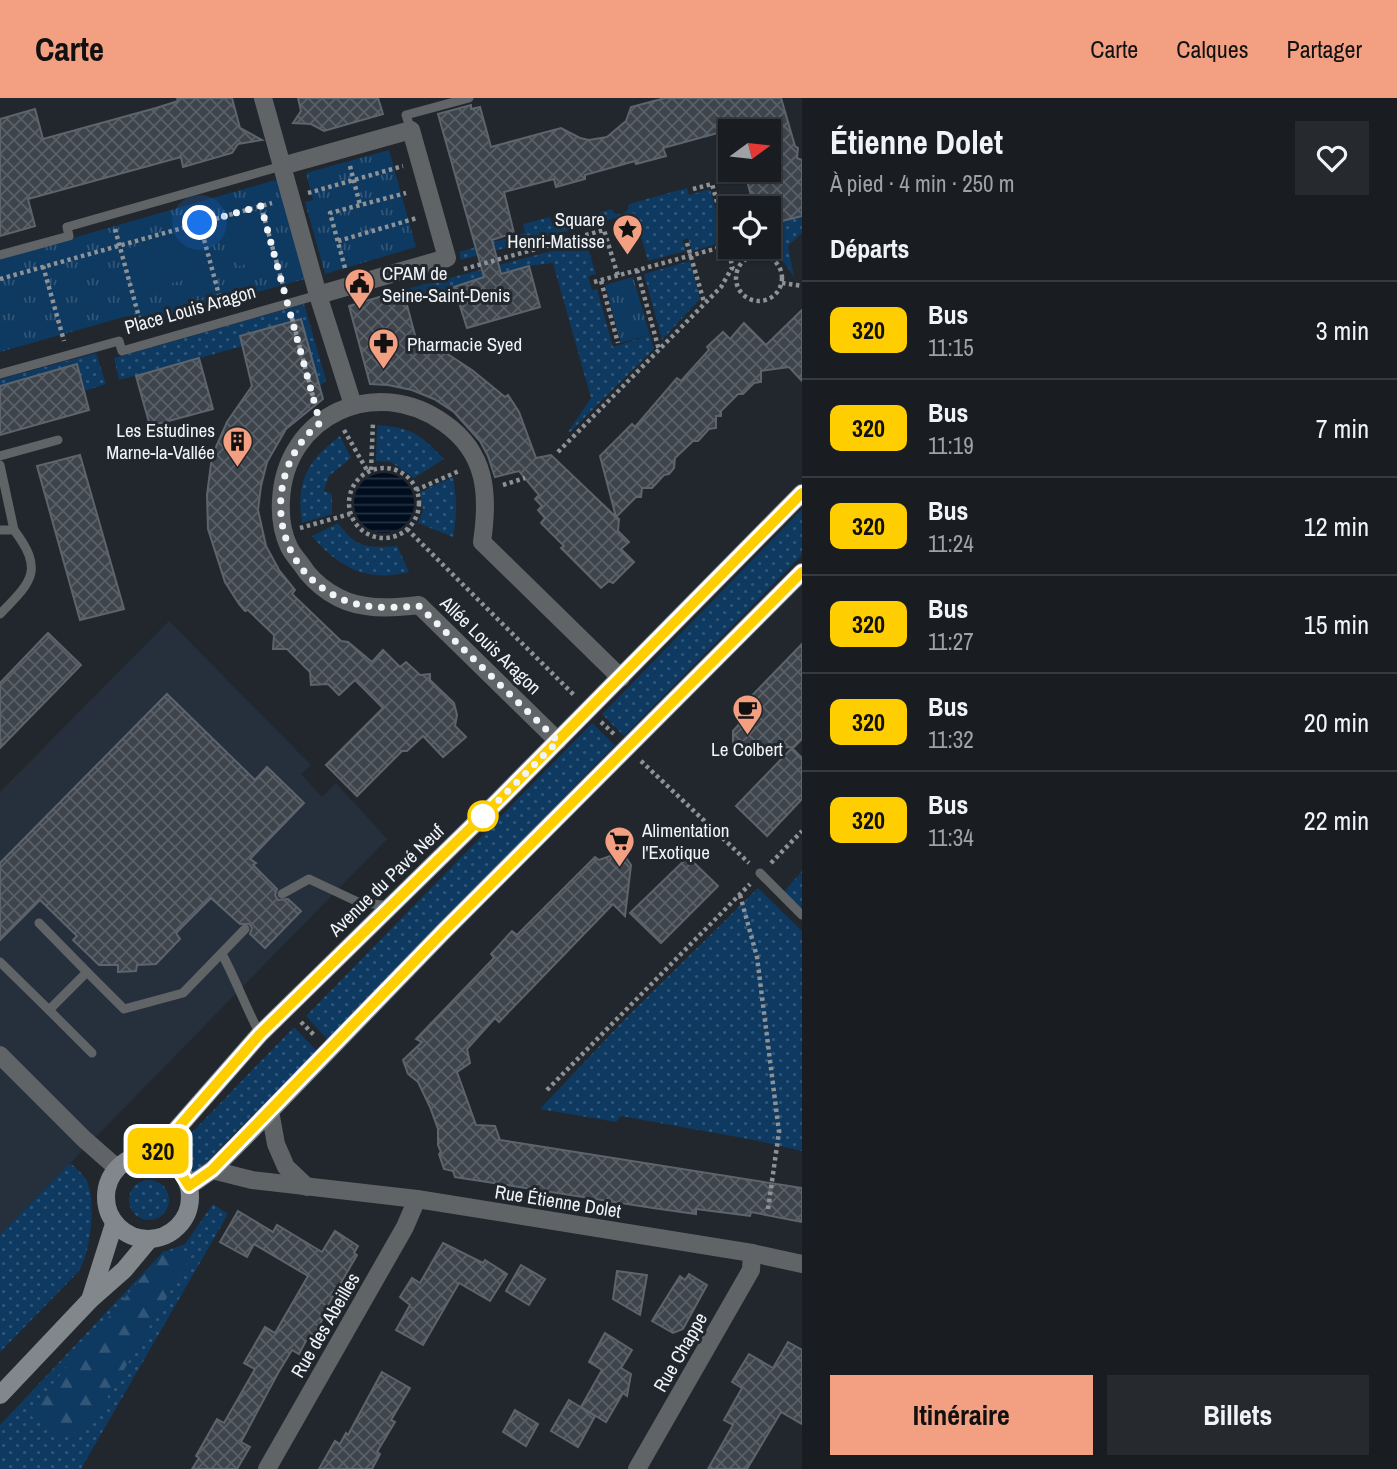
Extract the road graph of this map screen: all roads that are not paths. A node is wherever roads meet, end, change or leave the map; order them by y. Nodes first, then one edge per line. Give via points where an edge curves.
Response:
1 (262, 98) edge
2 (469, 98) edge
3 (411, 130) junction
4 (282, 166) junction
5 (0, 255) edge
6 (318, 295) junction
7 (0, 374) edge
8 (353, 405) junction
9 (58, 440) dead end
10 (0, 456) edge
11 (0, 466) edge
12 (802, 493) edge
13 (0, 530) edge
14 (14, 530) junction
15 (802, 572) edge
16 (0, 614) edge
17 (621, 678) junction
18 (558, 741) junction
19 (760, 873) road end
20 (282, 894) dead end
21 (390, 906) junction
22 (802, 915) edge
23 (39, 923) dead end
24 (245, 929) dead end
25 (222, 954) junction
26 (0, 962) edge
27 (87, 972) junction
28 (49, 1010) junction
29 (260, 1034) junction
30 (92, 1053) dead end
31 (0, 1056) edge
32 (270, 1111) junction
33 (154, 1155) junction
34 (117, 1168) junction
35 (212, 1170) junction
36 (189, 1186) junction
37 (307, 1187) junction
38 (417, 1199) junction
39 (114, 1224) junction
40 (149, 1240) junction
41 (752, 1253) junction
42 (802, 1264) edge
43 (90, 1300) junction
44 (0, 1395) edge
45 (267, 1469) edge
46 (637, 1469) edge

1 - 4 street
2 - 3 lane via 406,115
3 - 4 street
3 - 6 street, Place Louis Aragon via 447,258
4 - 5 lane via 67,227 69,236
4 - 6 street
6 - 7 lane, Place Louis Aragon via 122,351 119,341
6 - 8 street
8 - 17 street, Allée Louis Aragon via 406,403 428,411 457,432 477,462 486,489 482,542
8 - 18 street, Allée Louis Aragon via 310,431 289,460 280,517 288,546 308,576 330,593 363,606 419,606
9 - 10 lane
11 - 14 lane
12 - 17 main road, Avenue du Pavé Neuf
13 - 14 lane
14 - 16 lane via 26,545 33,566 27,585
15 - 32 main road
17 - 18 main road, Avenue du Pavé Neuf
18 - 21 main road, Avenue du Pavé Neuf
19 - 22 lane
20 - 21 lane via 309,879 358,901
21 - 29 main road, Avenue du Pavé Neuf
23 - 27 lane
24 - 25 lane
25 - 27 lane via 183,993 124,1009
25 - 29 lane
26 - 28 lane
27 - 28 lane
28 - 30 lane
29 - 33 main road, Avenue du Pavé Neuf
31 - 34 street
32 - 35 main road
32 - 37 street via 286,1167
33 - 34 main road via 133,1157
33 - 36 main road via 175,1164
34 - 39 main road via 106,1188 106,1205
35 - 36 main road
35 - 37 street, Rue Étienne Dolet
36 - 40 main road via 185,1219 170,1234
37 - 38 street, Rue Étienne Dolet
38 - 41 street, Rue Étienne Dolet
38 - 45 street, Rue des Abeilles
39 - 40 main road via 132,1237
39 - 43 main road
40 - 43 main road
41 - 42 street, Rue Étienne Dolet
41 - 46 street, Rue Chappe via 751,1270
43 - 44 main road

